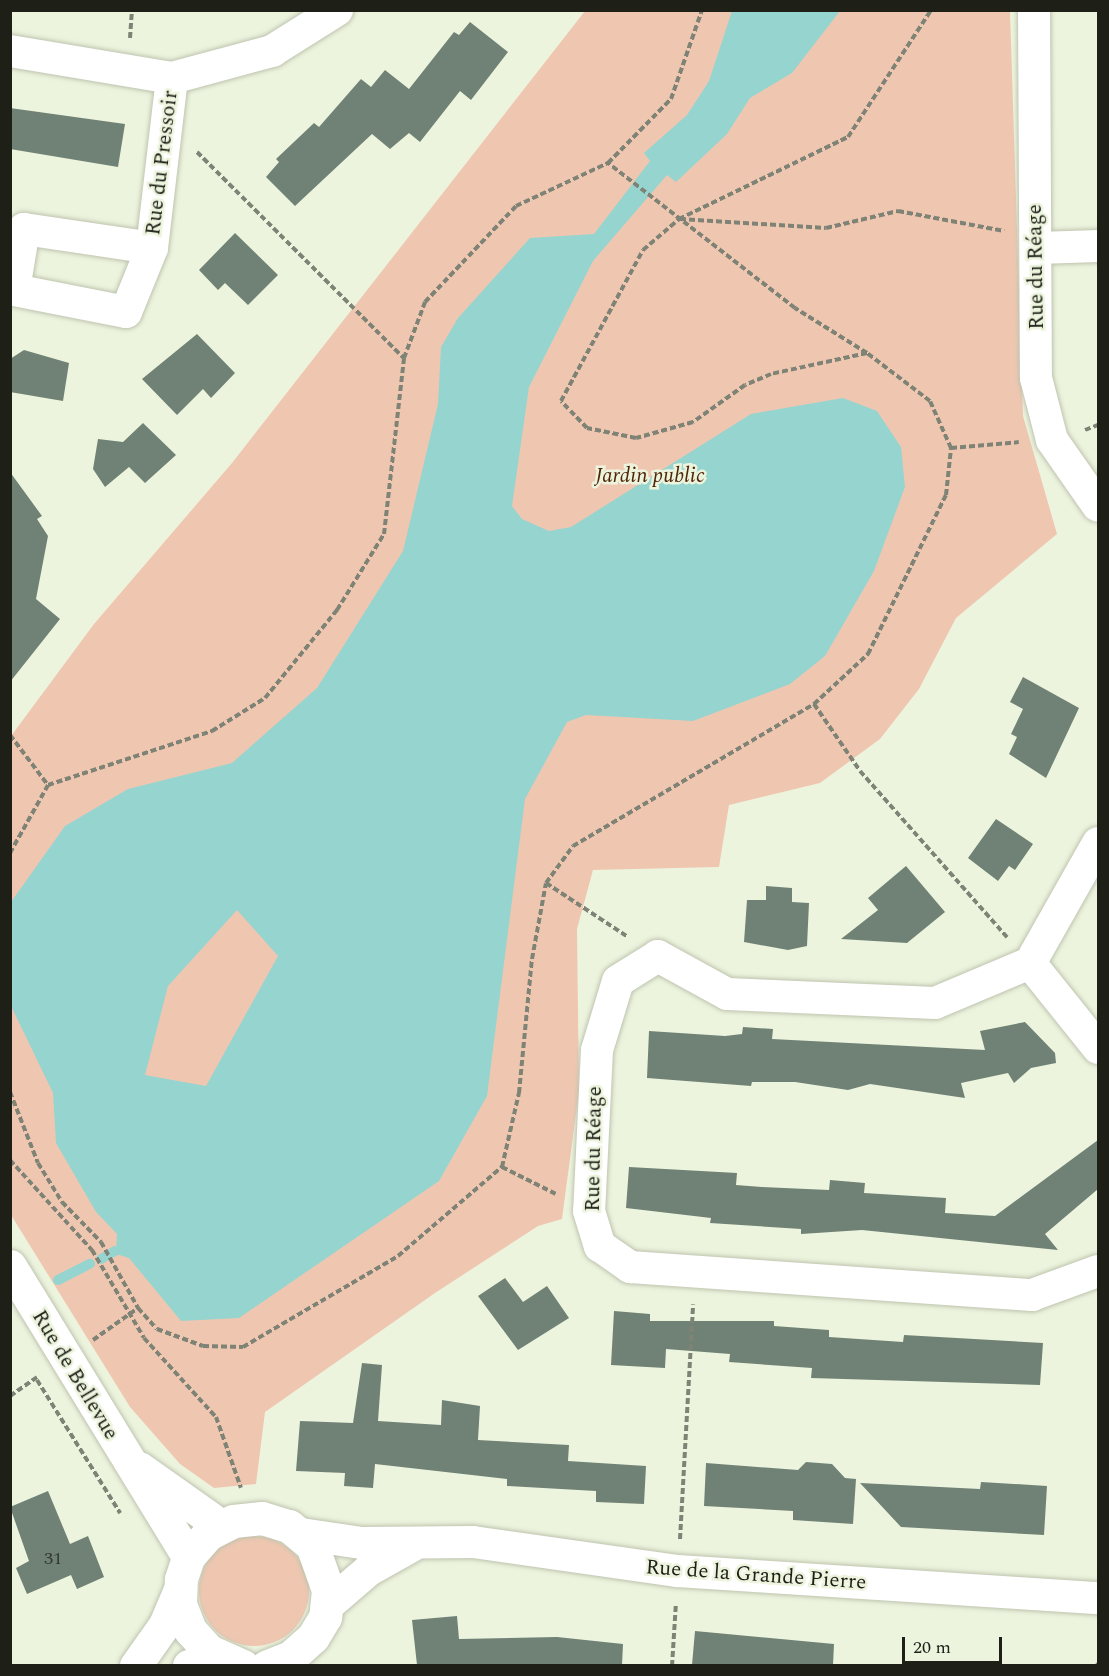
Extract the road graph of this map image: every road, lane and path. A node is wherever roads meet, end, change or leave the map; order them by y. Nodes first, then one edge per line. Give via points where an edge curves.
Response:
1 (337, 10) edge
2 (702, 10) edge
3 (931, 10) edge
4 (1034, 10) edge
5 (10, 51) edge
6 (172, 78) junction
7 (167, 122) junction
8 (608, 163) junction
9 (679, 219) junction
10 (1028, 241) junction
11 (1098, 246) edge
12 (152, 248) dead end
13 (867, 353) junction
14 (404, 358) junction
15 (1053, 441) junction
16 (951, 448) junction
17 (1098, 506) edge
18 (814, 704) junction
19 (10, 735) edge
20 (48, 785) junction
21 (1098, 843) edge
22 (10, 853) edge
23 (546, 883) junction
24 (658, 956) junction
25 (1030, 963) junction
26 (1098, 1048) edge
27 (10, 1092) edge
28 (10, 1160) edge
29 (502, 1167) junction
30 (589, 1210) junction
31 (10, 1266) edge
32 (1098, 1271) edge
33 (695, 1274) junction
34 (138, 1308) junction
35 (129, 1315) junction
36 (65, 1359) junction
37 (122, 1453) junction
38 (247, 1495) dead end
39 (221, 1526) junction
40 (301, 1534) junction
41 (416, 1544) junction
42 (189, 1557) junction
43 (678, 1571) junction
44 (180, 1590) junction
45 (1098, 1598) edge
46 (327, 1606) junction
47 (314, 1651) edge
48 (232, 1662) edge
49 (136, 1665) edge
50 (189, 1665) edge
51 (267, 1665) edge
52 (672, 1665) edge

1 - 6 street, Rue du Pressoir via 272,51
2 - 8 path via 671,99
3 - 9 path via 848,137
4 - 10 street, Rue du Réage
5 - 6 street, Rue du Pressoir
6 - 7 street, Rue du Pressoir
7 - 12 street, Rue du Pressoir
7 - 14 path
8 - 9 path
8 - 14 path via 516,206 424,302
9 - 10 path via 825,228 898,211
9 - 13 path via 795,308
9 - 13 path via 642,250 561,401 587,428 636,438 693,422 745,385 771,374
10 - 11 street
10 - 15 street, Rue du Réage via 1036,378
13 - 16 path via 930,401
14 - 20 path via 384,534 337,610 265,698 212,730
15 - 16 path
15 - 17 street, Rue du Réage
16 - 18 path via 946,495 868,654
18 - 23 path via 573,846
18 - 25 path via 860,771
19 - 20 path
20 - 22 path
21 - 25 street
23 - 24 path
23 - 29 path via 532,959 519,1093
24 - 25 street via 727,994 935,1003
24 - 30 street, Rue du Réage via 618,981 597,1050
25 - 26 street
27 - 34 path via 50,1182 101,1242
28 - 35 path via 92,1250
29 - 30 path
29 - 34 path via 398,1256 243,1347 177,1340
30 - 33 street, Rue du Réage via 600,1246 630,1267
31 - 36 street, Rue de Bellevue
32 - 33 street, Rue du Réage via 1032,1295
33 - 43 path
34 - 35 path
35 - 36 path
35 - 38 path via 216,1417
36 - 37 street, Rue de Bellevue
37 - 39 street, Rue de Bellevue
37 - 42 street, Rue de Bellevue
39 - 40 street via 262,1518
39 - 42 street
40 - 41 street, Rue de la Grande Pierre
40 - 46 street via 326,1574
41 - 43 street, Rue de la Grande Pierre via 473,1542
41 - 46 street, Rue de la Grande Pierre via 369,1570
42 - 44 street
43 - 45 street, Rue de la Grande Pierre
43 - 52 path
44 - 48 street via 190,1630
44 - 49 street via 165,1625
46 - 47 street
47 - 51 street
48 - 50 street

